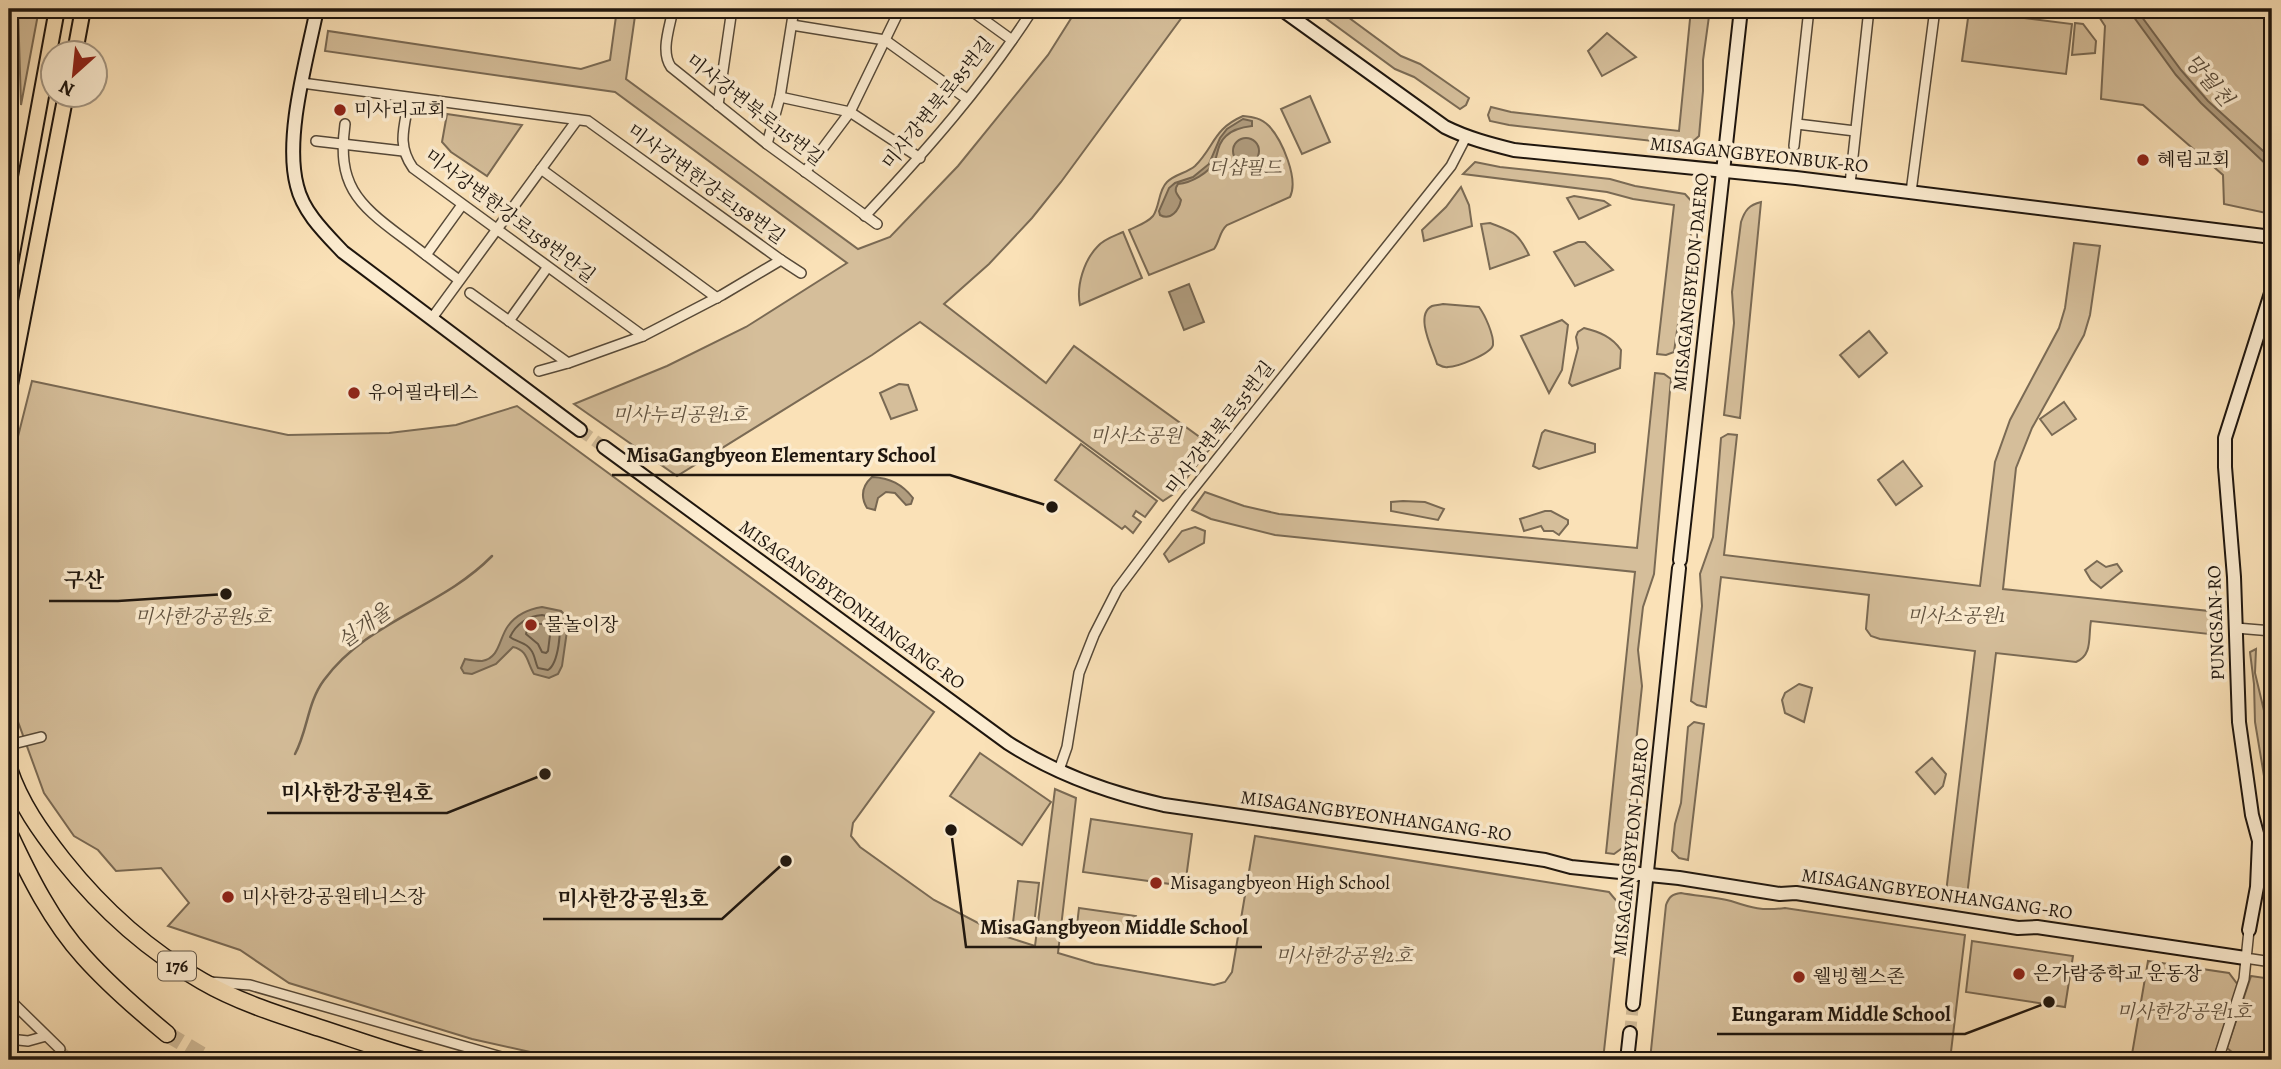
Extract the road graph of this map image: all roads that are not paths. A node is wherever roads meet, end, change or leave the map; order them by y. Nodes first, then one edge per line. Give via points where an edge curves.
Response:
1 (57, 9) edge
2 (83, 9) edge
3 (317, 9) edge
4 (673, 9) edge
5 (732, 9) edge
6 (794, 9) edge
7 (900, 9) edge
8 (969, 9) edge
9 (1033, 9) edge
10 (1281, 9) edge
11 (1741, 9) edge
12 (1809, 9) edge
13 (1869, 9) edge
14 (1935, 9) edge
15 (792, 25) junction
16 (78, 38) edge
17 (885, 40) junction
18 (1012, 40) junction
19 (302, 83) junction
20 (780, 97) junction
21 (409, 99) junction
22 (967, 100) junction
23 (718, 105) junction
24 (63, 108) edge
25 (850, 112) junction
26 (577, 120) junction
27 (345, 124) dead end
28 (1797, 124) junction
29 (1855, 131) junction
30 (1466, 137) junction
31 (316, 141) dead end
32 (767, 144) junction
33 (342, 145) junction
34 (1794, 146) dead end
35 (403, 151) junction
36 (919, 158) junction
37 (541, 169) junction
38 (1722, 170) junction
39 (805, 172) junction
40 (1850, 184) junction
41 (1911, 192) junction
42 (462, 205) junction
43 (865, 216) junction
44 (877, 224) dead end
45 (496, 230) junction
46 (2272, 237) edge
47 (426, 255) junction
48 (781, 260) junction
49 (547, 268) junction
50 (9, 270) edge
51 (801, 273) dead end
52 (459, 280) junction
53 (2272, 290) edge
54 (470, 293) dead end
55 (717, 298) junction
56 (432, 318) junction
57 (509, 321) junction
58 (643, 335) junction
59 (568, 363) junction
60 (540, 371) dead end
61 (9, 390) edge
62 (580, 430) tunnel mouth
63 (604, 447) tunnel mouth
64 (2236, 628) junction
65 (2272, 631) edge
66 (41, 737) dead end
67 (9, 745) edge
68 (9, 769) edge
69 (1059, 770) junction
70 (9, 833) edge
71 (1647, 874) junction
72 (2249, 930) joint
73 (2245, 958) junction
74 (2272, 962) edge
75 (204, 982) junction
76 (9, 996) edge
77 (1633, 1004) tunnel mouth
78 (1630, 1033) tunnel mouth
79 (167, 1034) tunnel mouth
80 (46, 1036) junction
81 (9, 1040) edge
82 (60, 1049) tunnel mouth
83 (421, 1060) edge
84 (512, 1060) edge
85 (1628, 1060) edge
86 (2218, 1060) edge

1 - 50 main road
2 - 16 main road
3 - 19 street
4 - 23 street, 미사강변북로115번길 via 666,60
5 - 23 street
6 - 15 street
7 - 17 street
8 - 18 street
9 - 18 street, 미사강변북로85번길
10 - 30 street, MISAGANGBYEONBUK-RO via 1445,127
11 - 38 street, MISAGANGBYEON-DAERO
12 - 28 street
13 - 29 street
14 - 41 street
15 - 17 street
15 - 20 street
17 - 22 street
17 - 25 street
18 - 22 street, 미사강변북로85번길
19 - 21 street, 미사강변한강로158번길
19 - 56 street via 293,163 297,188 308,211 343,252
20 - 25 street
20 - 32 street
21 - 26 street, 미사강변한강로158번길
21 - 35 street, 미사강변한강로158번안길
22 - 36 street, 미사강변북로85번길
23 - 32 street, 미사강변북로115번길
24 - 61 main road
25 - 36 street
25 - 39 street
26 - 37 street
26 - 48 street, 미사강변한강로158번길 via 588,121
27 - 33 street
28 - 29 street
28 - 34 street
29 - 40 street
30 - 38 street, MISAGANGBYEONBUK-RO via 1514,150
30 - 69 street, 미사강변북로55번길 via 1451,166 1117,590 1079,673
31 - 33 street
32 - 39 street, 미사강변북로115번길
33 - 35 street
33 - 47 street via 349,183 360,203
35 - 42 street, 미사강변한강로158번안길 via 413,169
36 - 43 street, 미사강변북로85번길
37 - 45 street
37 - 55 street
38 - 40 street, MISAGANGBYEONBUK-RO
38 - 71 street, MISAGANGBYEON-DAERO
39 - 43 street, 미사강변북로115번길
40 - 41 street, MISAGANGBYEONBUK-RO
41 - 46 street, MISAGANGBYEONBUK-RO
42 - 45 street, 미사강변한강로158번안길
42 - 47 street
43 - 44 street, 미사강변북로115번길
45 - 49 street, 미사강변한강로158번안길
45 - 52 street
47 - 52 street
48 - 51 street
48 - 55 street, 미사강변한강로158번길
49 - 57 street
49 - 58 street, 미사강변한강로158번안길
52 - 56 street
53 - 64 street, PUNGSAN-RO via 2225,438
54 - 57 street
55 - 58 street, 미사강변한강로158번길
56 - 62 street
57 - 59 street
58 - 59 street, 미사강변한강로158번길
59 - 60 street, 미사강변한강로158번길
63 - 69 street, MISAGANGBYEONHANGANG-RO via 1008,743
64 - 65 street
64 - 72 street, PUNGSAN-RO via 2239,722 2259,841
66 - 67 street
68 - 75 highway, 176 via 16,791 80,881 128,930
69 - 71 street, MISAGANGBYEONHANGANG-RO via 1114,793 1164,805 1572,867
70 - 79 highway via 50,911 82,955 123,998
71 - 73 street, MISAGANGBYEONHANGANG-RO
71 - 77 street, MISAGANGBYEON-DAERO
72 - 73 street, PUNGSAN-RO
73 - 74 street
73 - 86 street, PUNGSAN-RO via 2241,991
75 - 83 highway, 176 via 289,1018
75 - 84 street via 250,985
76 - 80 street
78 - 85 street
80 - 81 street
80 - 82 street

